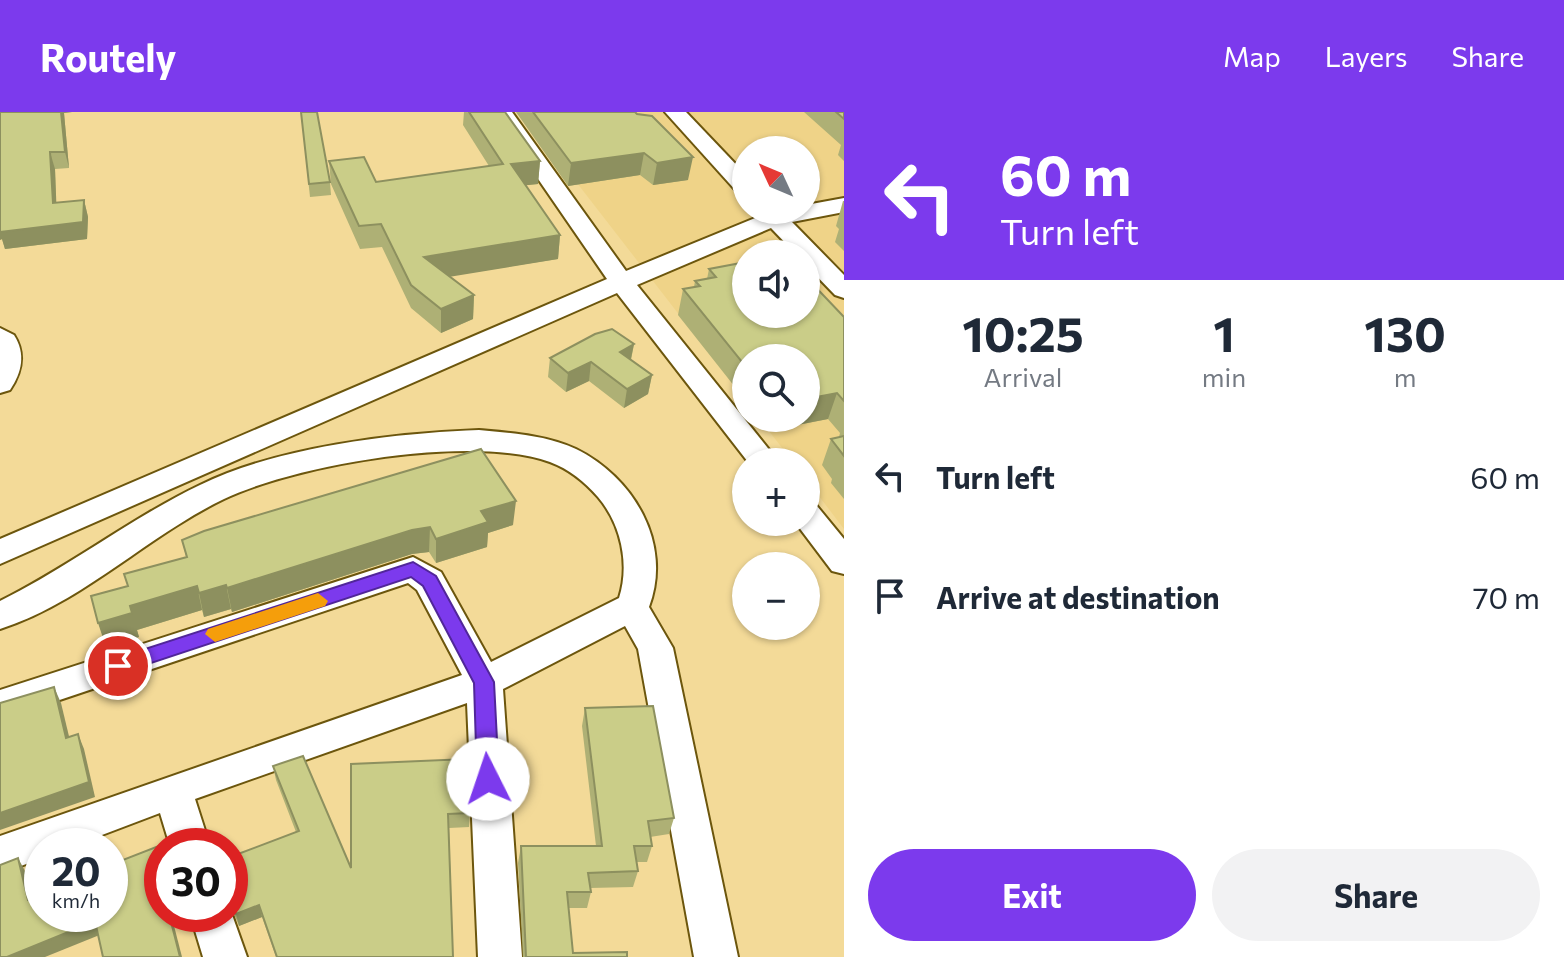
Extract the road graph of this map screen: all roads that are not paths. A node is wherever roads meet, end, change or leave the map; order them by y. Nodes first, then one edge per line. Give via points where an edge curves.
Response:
1 (502, 112) edge
2 (675, 112) edge
3 (732, 173) edge
4 (844, 205) edge
5 (820, 208) edge
6 (749, 224) edge
7 (781, 224) edge
8 (622, 283) junction
9 (844, 290) edge
10 (0, 336) edge
11 (0, 384) edge
12 (753, 448) edge
13 (820, 532) edge
14 (0, 552) edge
15 (844, 562) edge
16 (632, 607) junction
17 (0, 616) edge
18 (484, 682) junction
19 (0, 705) edge
20 (173, 790) junction
21 (185, 828) edge
22 (0, 855) edge
23 (217, 932) edge
24 (225, 957) edge
25 (500, 957) edge
26 (716, 957) edge

1 - 8 street
2 - 3 street
4 - 5 street
6 - 8 street
7 - 9 street
8 - 12 street
8 - 14 street
10 - 11 street via 6,341 9,364
13 - 15 street
16 - 17 street via 641,590 634,525 610,484 585,465 529,446 470,439 360,451 248,477 192,502 44,596
16 - 18 street
16 - 26 street via 655,648
18 - 19 street via 429,581 413,569
18 - 20 street
18 - 25 street
20 - 21 street
20 - 22 street
23 - 24 street

